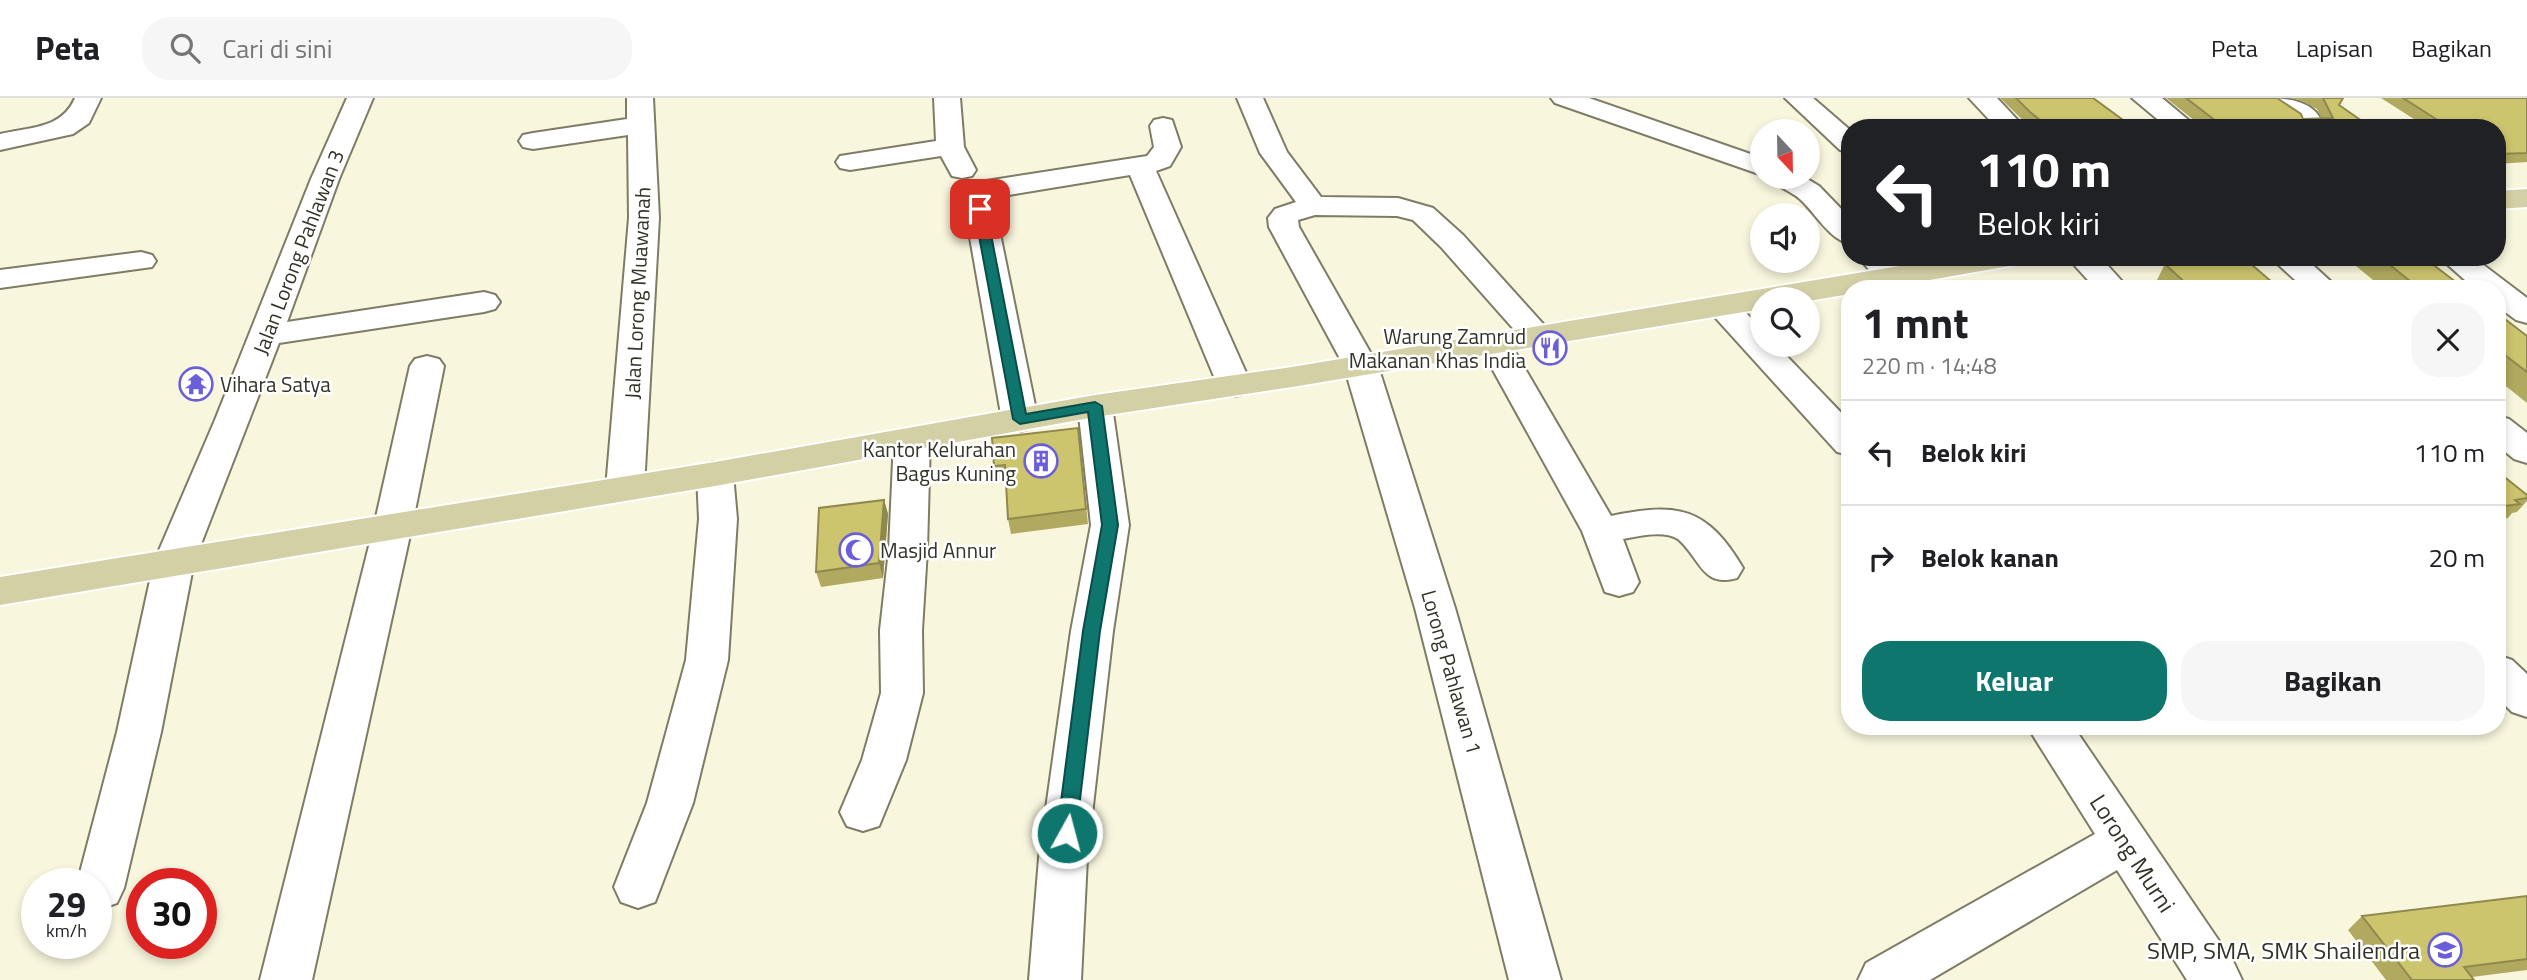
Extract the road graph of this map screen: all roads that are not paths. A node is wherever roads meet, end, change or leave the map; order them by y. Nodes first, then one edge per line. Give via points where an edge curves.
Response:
1 (88, 98) edge
2 (360, 98) edge
3 (947, 98) edge
4 (1250, 98) edge
5 (1564, 98) edge
6 (1798, 98) edge
7 (1982, 98) edge
8 (2145, 98) edge
9 (2276, 98) edge
10 (640, 111) edge
11 (2003, 119) edge
12 (2173, 119) edge
13 (2308, 119) edge
14 (1163, 126) dead end
15 (1841, 136) edge
16 (12, 140) edge
17 (533, 141) dead end
18 (950, 147) junction
19 (0, 162) edge
20 (850, 162) dead end
21 (1750, 163) edge
22 (1140, 167) junction
23 (1804, 189) edge
24 (973, 192) junction
25 (2527, 198) edge
26 (2506, 199) edge
27 (1313, 206) junction
28 (1841, 226) edge
29 (141, 261) dead end
30 (1946, 266) edge
31 (2091, 266) edge
32 (2296, 266) edge
33 (2465, 266) edge
34 (1890, 274) edge
35 (0, 279) edge
36 (1861, 280) edge
37 (2105, 280) edge
38 (2314, 280) edge
39 (2483, 280) edge
40 (1841, 284) edge
41 (1820, 288) edge
42 (2506, 297) edge
43 (484, 302) dead end
44 (1750, 302) edge
45 (1723, 307) junction
46 (2527, 313) edge
47 (265, 335) junction
48 (1538, 336) junction
49 (1494, 343) junction
50 (427, 366) dead end
51 (1361, 366) junction
52 (1234, 386) junction
53 (1095, 406) junction
54 (1020, 419) junction
55 (1841, 434) edge
56 (2506, 434) edge
57 (912, 439) junction
58 (2527, 451) edge
59 (715, 474) junction
60 (625, 488) junction
61 (393, 526) junction
62 (1601, 531) junction
63 (174, 562) junction
64 (1723, 568) dead end
65 (1619, 582) dead end
66 (0, 591) edge
67 (2506, 679) edge
68 (2527, 700) edge
69 (2055, 735) edge
70 (863, 813) dead end
71 (2125, 841) junction
72 (105, 868) edge
73 (638, 887) dead end
74 (286, 980) edge
75 (1055, 980) edge
76 (1535, 980) edge
77 (1884, 980) edge
78 (2216, 980) edge

1 - 16 street via 80,117 70,126
2 - 47 street, Jalan Lorong Pahlawan 3
3 - 18 street
4 - 27 street via 1274,153
5 - 21 street
6 - 15 street
7 - 11 street
8 - 12 street
9 - 13 street
10 - 17 street
10 - 60 street, Jalan Lorong Muawanah via 644,218
14 - 22 street via 1166,155
16 - 19 street
18 - 20 street
18 - 24 street
22 - 24 street
22 - 52 street
23 - 28 street
24 - 54 street
25 - 26 main road
27 - 48 street via 1385,206 1419,212 1452,241
27 - 51 street, Lorong Pahlawan 1 via 1285,215 1284,226
29 - 35 street
30 - 34 main road
31 - 37 street
32 - 38 street
33 - 39 street
34 - 36 main road
40 - 41 main road
42 - 46 street
43 - 47 street
44 - 45 main road
45 - 48 main road
45 - 55 street
47 - 63 street, Jalan Lorong Pahlawan 3
48 - 49 main road
49 - 51 main road
49 - 62 street
50 - 61 street
51 - 52 main road
51 - 76 street, Lorong Pahlawan 1 via 1435,608
52 - 53 main road
53 - 54 main road
53 - 75 street via 1110,525 1063,858
54 - 57 main road
56 - 58 street
57 - 59 main road
57 - 70 street via 902,693 884,760
59 - 60 main road
59 - 73 street via 718,519 707,660 670,803
60 - 61 main road
61 - 63 main road
61 - 74 street
62 - 64 street via 1649,522 1678,523 1692,529
62 - 65 street
63 - 66 main road
63 - 72 street, Jalan Lorong Pahlawan 3
67 - 68 street
69 - 71 street, Lorong Murni
71 - 77 street
71 - 78 street, Lorong Murni

